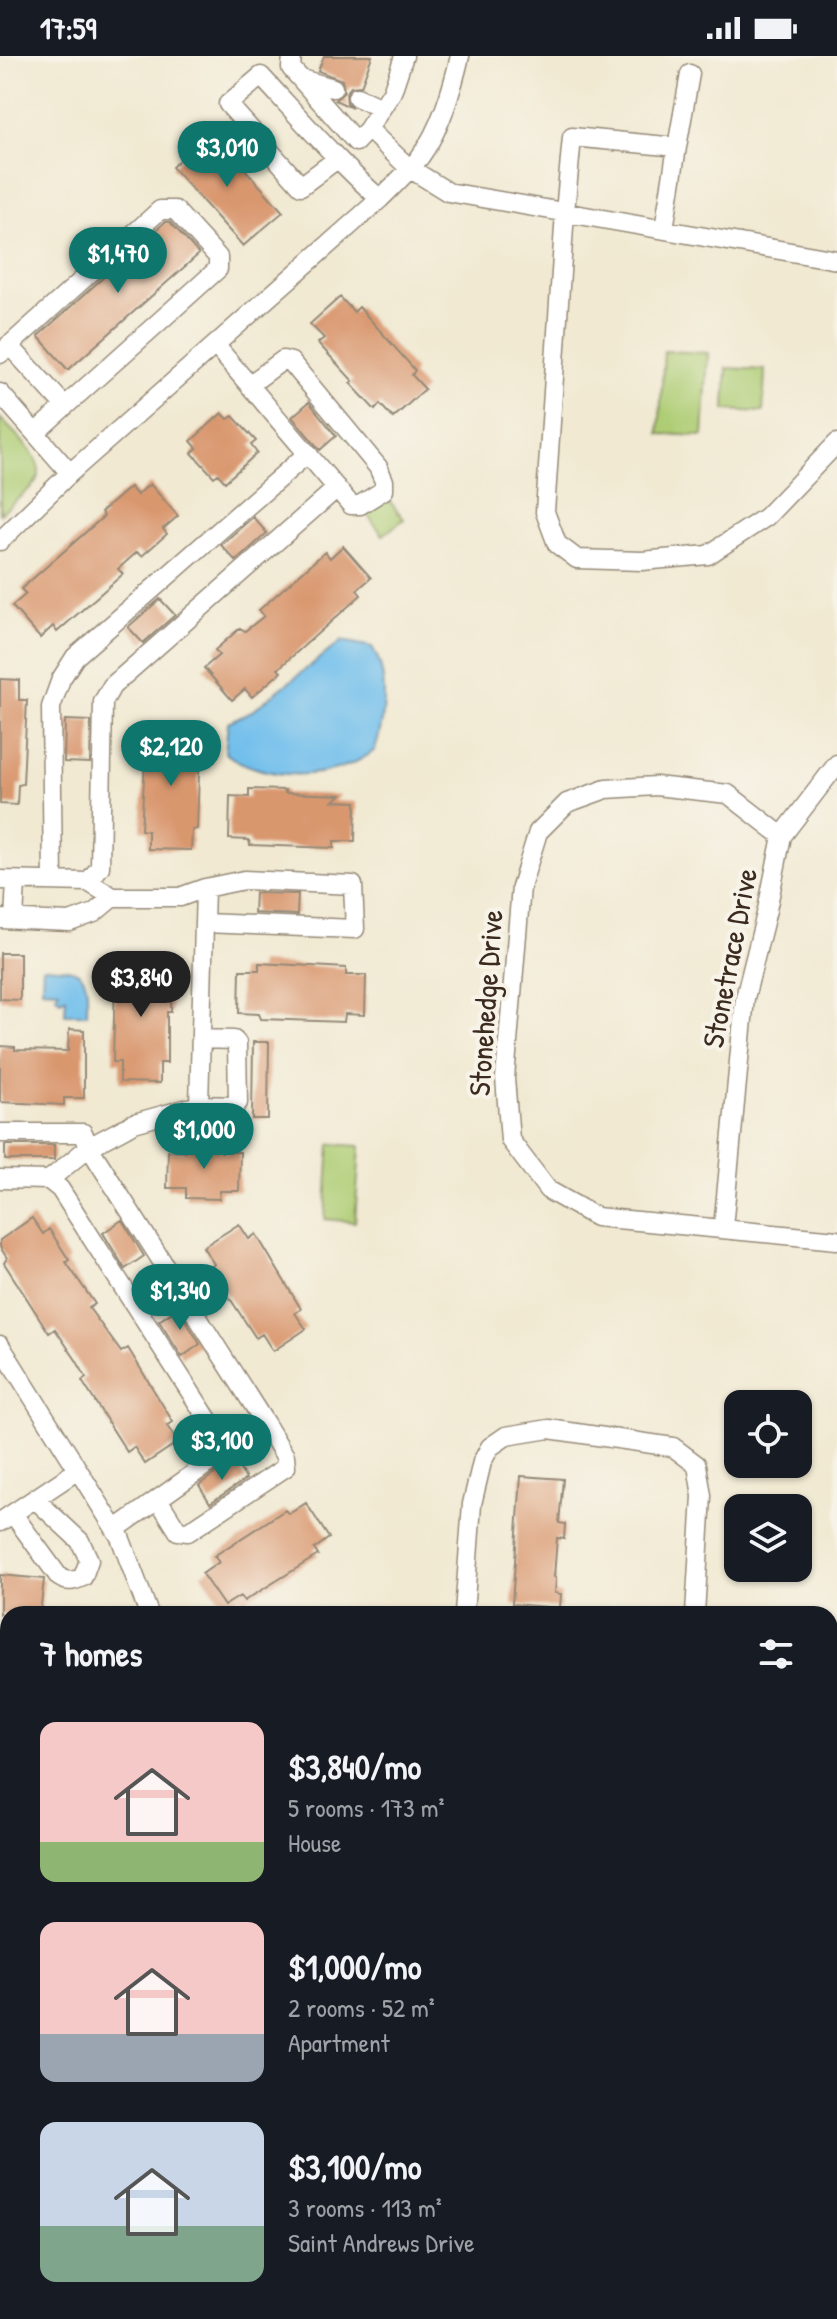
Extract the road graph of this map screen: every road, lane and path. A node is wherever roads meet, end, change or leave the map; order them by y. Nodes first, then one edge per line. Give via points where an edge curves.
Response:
1 (292, 56) edge
2 (404, 56) edge
3 (460, 56) edge
4 (690, 74) dead end
5 (301, 79) junction
6 (333, 88) dead end
7 (357, 97) dead end
8 (381, 108) junction
9 (362, 135) junction
10 (677, 147) junction
11 (337, 159) junction
12 (409, 168) junction
13 (380, 199) junction
14 (565, 212) junction
15 (664, 229) junction
16 (837, 260) edge
17 (216, 346) junction
18 (5, 350) edge
19 (249, 385) junction
20 (0, 393) edge
21 (65, 406) junction
22 (35, 433) junction
23 (837, 443) edge
24 (308, 453) junction
25 (70, 473) junction
26 (337, 488) junction
27 (0, 541) edge
28 (837, 764) edge
29 (782, 836) junction
30 (8, 880) edge
31 (53, 881) junction
32 (88, 882) junction
33 (205, 888) junction
34 (113, 897) junction
35 (7, 920) edge
36 (204, 923) junction
37 (201, 1039) junction
38 (199, 1105) junction
39 (0, 1133) edge
40 (89, 1147) junction
41 (0, 1179) edge
42 (49, 1180) junction
43 (723, 1228) junction
44 (837, 1240) edge
45 (0, 1345) edge
46 (265, 1423) junction
47 (227, 1449) junction
48 (78, 1470) junction
49 (35, 1499) junction
50 (158, 1499) junction
51 (7, 1518) edge
52 (116, 1529) junction
53 (146, 1606) edge
54 (465, 1606) edge
55 (695, 1606) edge

1 - 5 street via 291,68
2 - 8 street
3 - 12 street via 449,98 421,156
4 - 10 street
5 - 6 street
5 - 9 street
7 - 8 street
8 - 9 street
9 - 12 street
10 - 14 street via 572,137
10 - 15 street
11 - 11 street via 261,76 228,104 301,186
11 - 13 street
12 - 13 street
12 - 14 street via 448,192
13 - 17 street
14 - 15 street
14 - 23 street via 545,512 557,544 577,559 708,555 766,517
15 - 16 street
17 - 19 street
17 - 25 street
18 - 21 street
18 - 21 street via 160,210 175,210 218,257 218,269
19 - 24 street
19 - 26 street via 283,360 291,362 378,467 385,487 360,505 351,505
20 - 22 street
21 - 22 street
22 - 25 street
24 - 26 street
24 - 31 street via 75,657 61,679 51,707
25 - 27 street
26 - 32 street via 112,686 103,702 100,867
28 - 29 street, Stonetrace Drive
29 - 43 street, Stonetrace Drive via 745,998
29 - 43 street, Stonehedge Drive via 728,794 656,786 606,789 567,803 538,832 521,887 505,1078 510,1140 548,1190 596,1217
30 - 31 street
30 - 35 street
31 - 32 street
32 - 34 street
33 - 34 street via 180,897
33 - 36 street
33 - 36 street via 244,880 353,885 355,929
34 - 35 street via 94,913 70,922
36 - 37 street
37 - 38 street
37 - 38 street via 237,1043 238,1103
38 - 40 street via 134,1123
39 - 40 street via 83,1133
40 - 42 street
40 - 46 street
41 - 42 street
42 - 47 street via 60,1189
43 - 44 street, Stonehedge Drive
45 - 48 street
46 - 47 street
46 - 50 street via 286,1467 188,1532 178,1531
47 - 50 street
48 - 49 street
48 - 52 street
49 - 51 street
49 - 51 street via 80,1541 89,1560 83,1577 59,1577
50 - 52 street
52 - 53 street
54 - 55 street via 472,1504 482,1462 490,1447 506,1436 549,1429 673,1447 697,1465 702,1496

